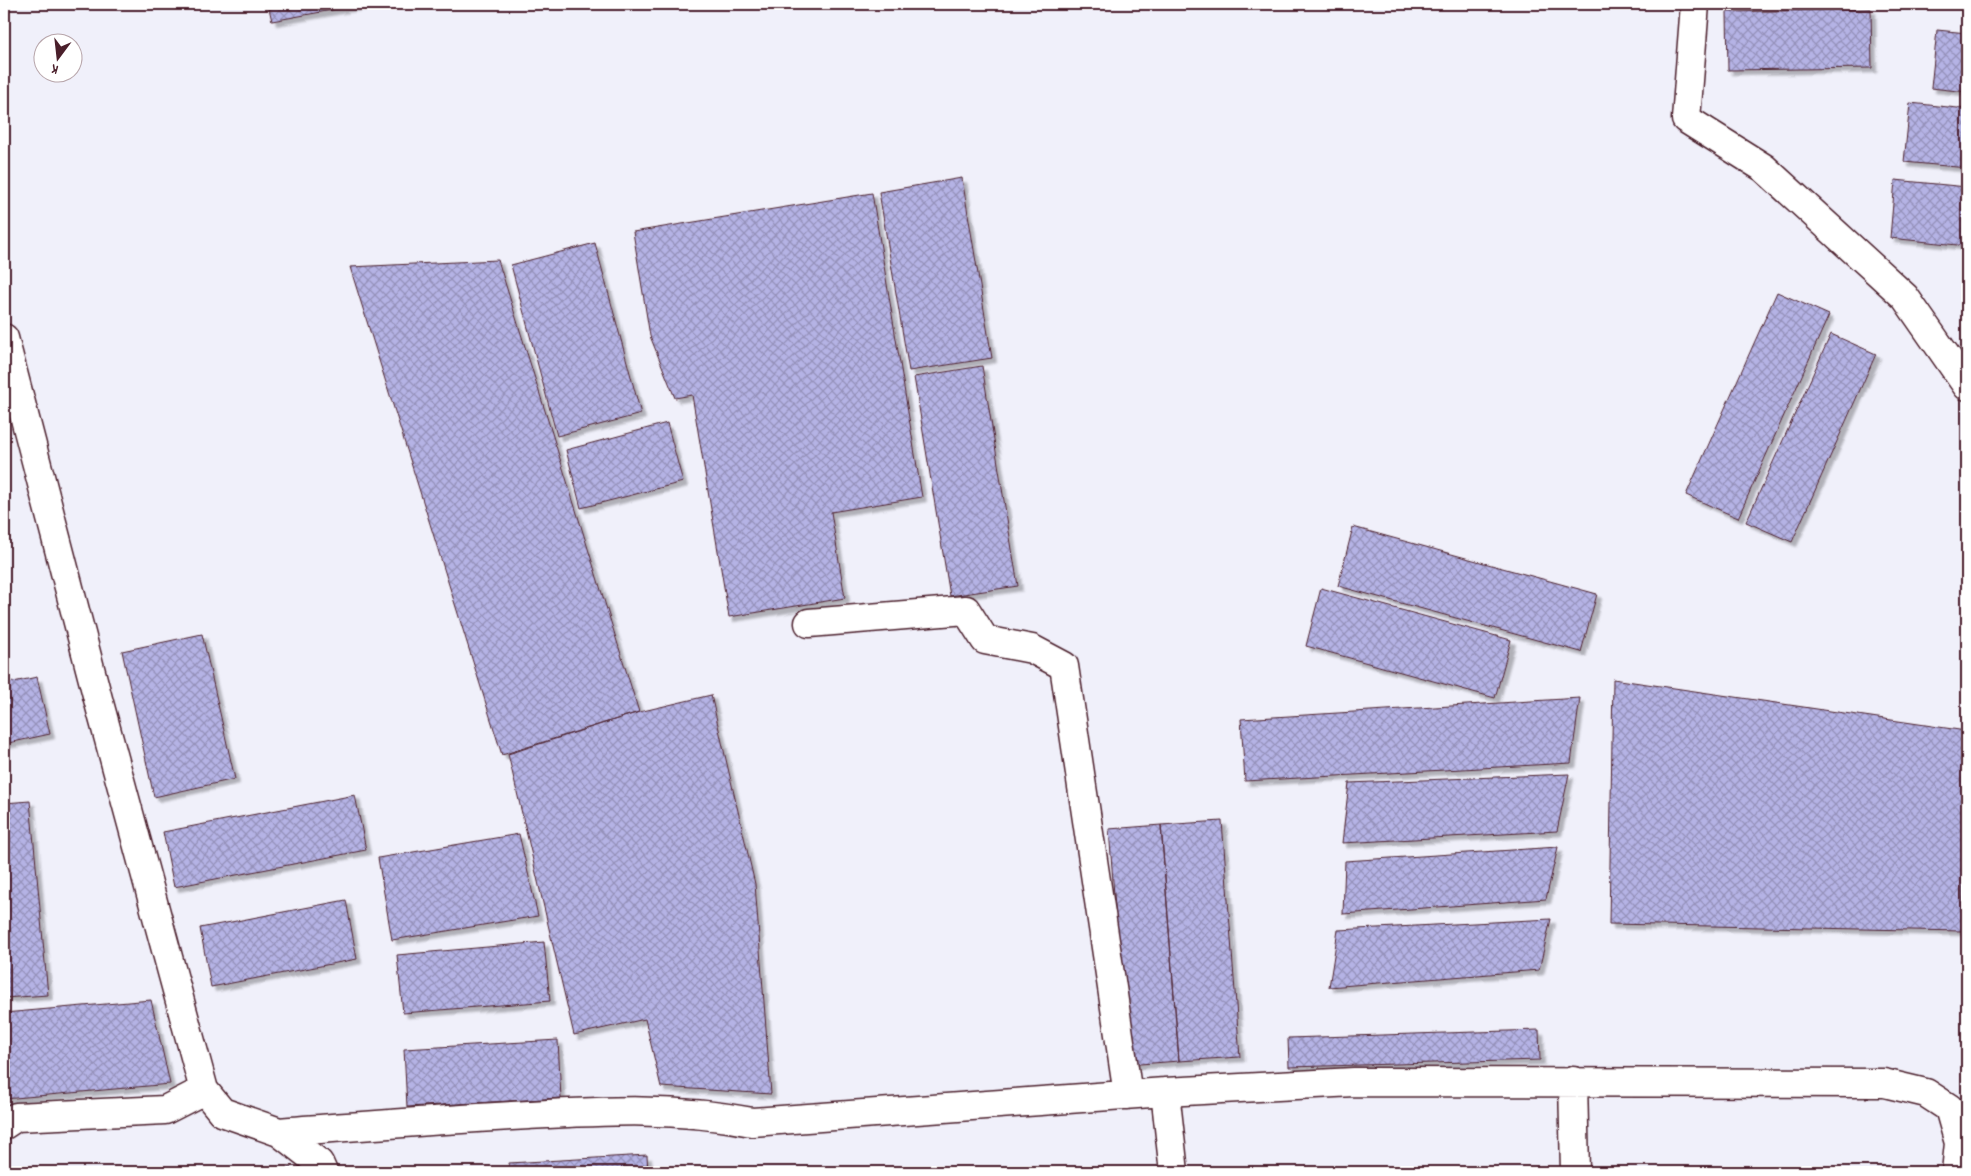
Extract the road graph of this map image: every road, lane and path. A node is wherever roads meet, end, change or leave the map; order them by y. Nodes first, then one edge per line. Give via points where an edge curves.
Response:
1 (1695, 4) edge
2 (4, 338) edge
3 (1967, 386) edge
4 (808, 623) dead end
5 (1573, 1080) junction
6 (204, 1090) junction
7 (1165, 1092) junction
8 (1128, 1095) junction
9 (4, 1125) edge
10 (279, 1132) junction
11 (323, 1172) edge
12 (1174, 1172) edge
13 (1575, 1172) edge
14 (1956, 1172) edge

1 - 3 street via 1686,119 1764,168 1905,297
2 - 6 street
4 - 8 street via 966,610 985,640 1032,648 1064,666
5 - 7 street via 1354,1082
5 - 13 street
5 - 14 street via 1884,1083 1926,1093 1949,1108 1959,1143
6 - 9 street via 166,1110 16,1117
6 - 10 street via 222,1112
7 - 8 street
7 - 12 street
8 - 10 street via 752,1122 710,1114 620,1110
10 - 11 street via 319,1163

